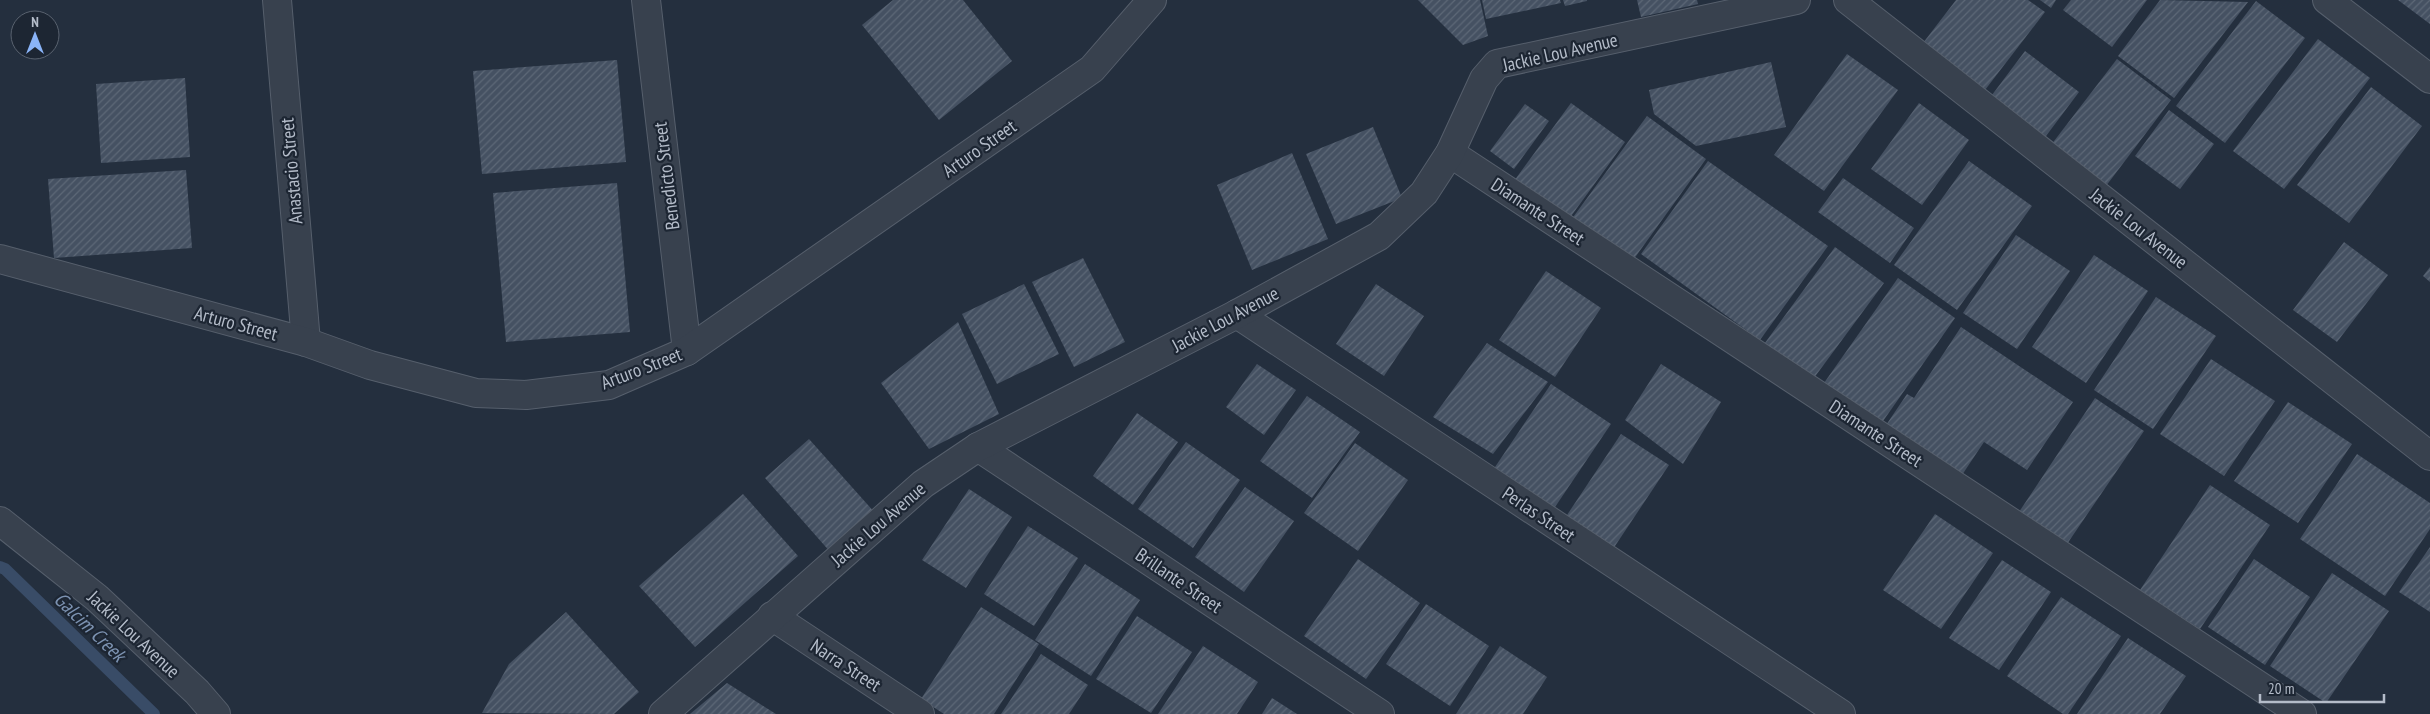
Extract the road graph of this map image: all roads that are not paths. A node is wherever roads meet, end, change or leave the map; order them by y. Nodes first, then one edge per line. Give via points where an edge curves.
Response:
1 (277, 0) edge
2 (646, 0) edge
3 (1152, 0) edge
4 (1796, 0) edge
5 (1848, 0) edge
6 (2327, 0) edge
7 (2430, 79) edge
8 (1450, 153) junction
9 (0, 259) edge
10 (1237, 314) junction
11 (306, 342) junction
12 (687, 351) junction
13 (978, 447) junction
14 (2430, 456) edge
15 (0, 521) edge
16 (772, 616) junction
17 (216, 714) edge
18 (663, 714) edge
19 (920, 714) edge
20 (1380, 714) edge
21 (1842, 714) edge
22 (2302, 714) edge

1 - 11 street, Anastacio Street
2 - 12 street, Benedicto Street
3 - 12 street, Arturo Street via 1092,69
4 - 8 street, Jackie Lou Avenue via 1497,64 1484,79
5 - 14 street, Jackie Lou Avenue
6 - 7 street
8 - 10 street, Jackie Lou Avenue via 1424,193 1379,236
8 - 22 street, Diamante Street
9 - 11 street, Arturo Street
10 - 13 street, Jackie Lou Avenue
10 - 21 street, Perlas Street
11 - 12 street, Arturo Street via 370,365 476,393 526,395 609,386
13 - 16 street, Jackie Lou Avenue via 923,484
13 - 20 street, Brillante Street
15 - 17 street, Jackie Lou Avenue via 97,598
16 - 18 street, Jackie Lou Avenue
16 - 19 street, Narra Street

